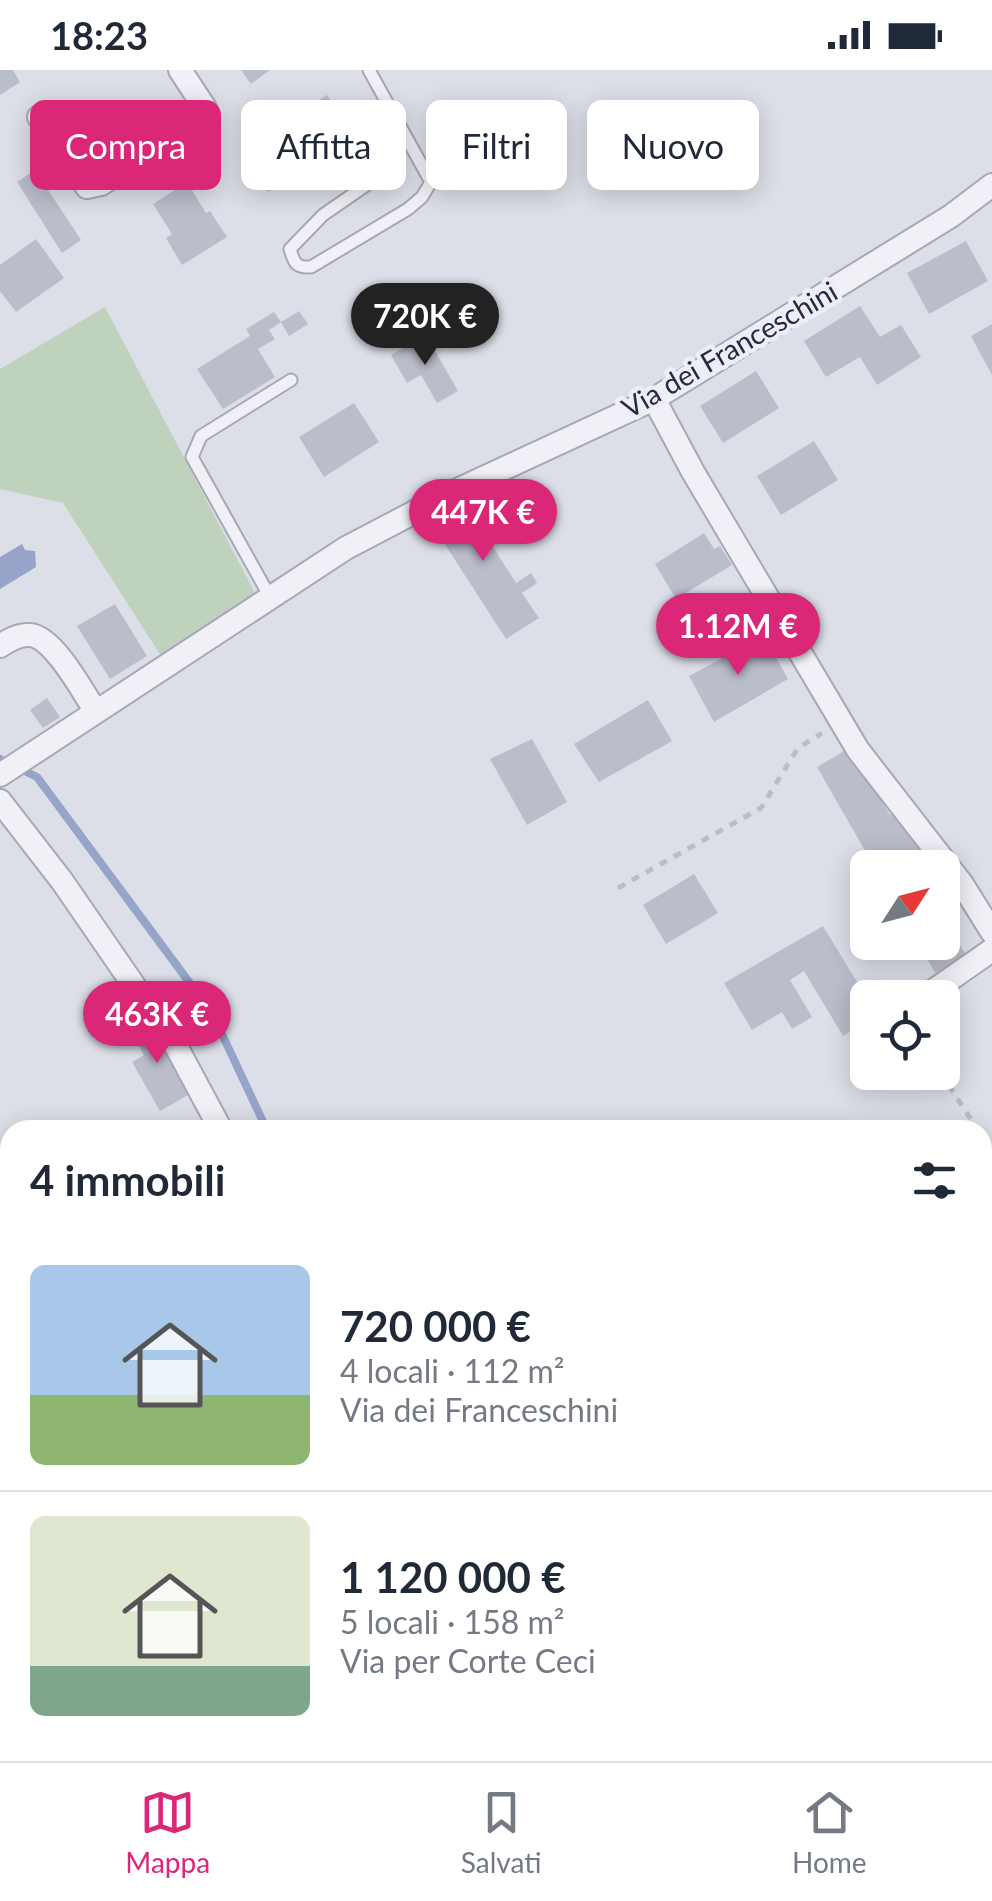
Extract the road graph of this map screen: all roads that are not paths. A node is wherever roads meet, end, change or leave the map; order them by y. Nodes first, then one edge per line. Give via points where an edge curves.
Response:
1 (180, 70) edge
2 (368, 70) edge
3 (199, 100) edge
4 (386, 100) edge
5 (392, 111) joint
6 (992, 185) edge
7 (291, 380) dead end
8 (654, 398) junction
9 (270, 597) junction
10 (0, 646) edge
11 (96, 712) junction
12 (0, 775) edge
13 (0, 801) edge
14 (992, 932) edge
15 (992, 950) edge
16 (949, 980) edge
17 (216, 1120) edge

1 - 3 street
2 - 4 lane
5 - 5 lane via 372,127 388,170 323,214 290,249 300,268 422,198 431,182
6 - 8 street, Via dei Franceschini
7 - 9 lane via 201,436 192,457
8 - 9 street, Via dei Franceschini via 451,493
8 - 14 street via 858,750
9 - 11 street, Via dei Franceschini
10 - 11 street via 30,634 49,643
11 - 12 street, Via dei Franceschini
13 - 17 street via 178,1048
15 - 16 street

